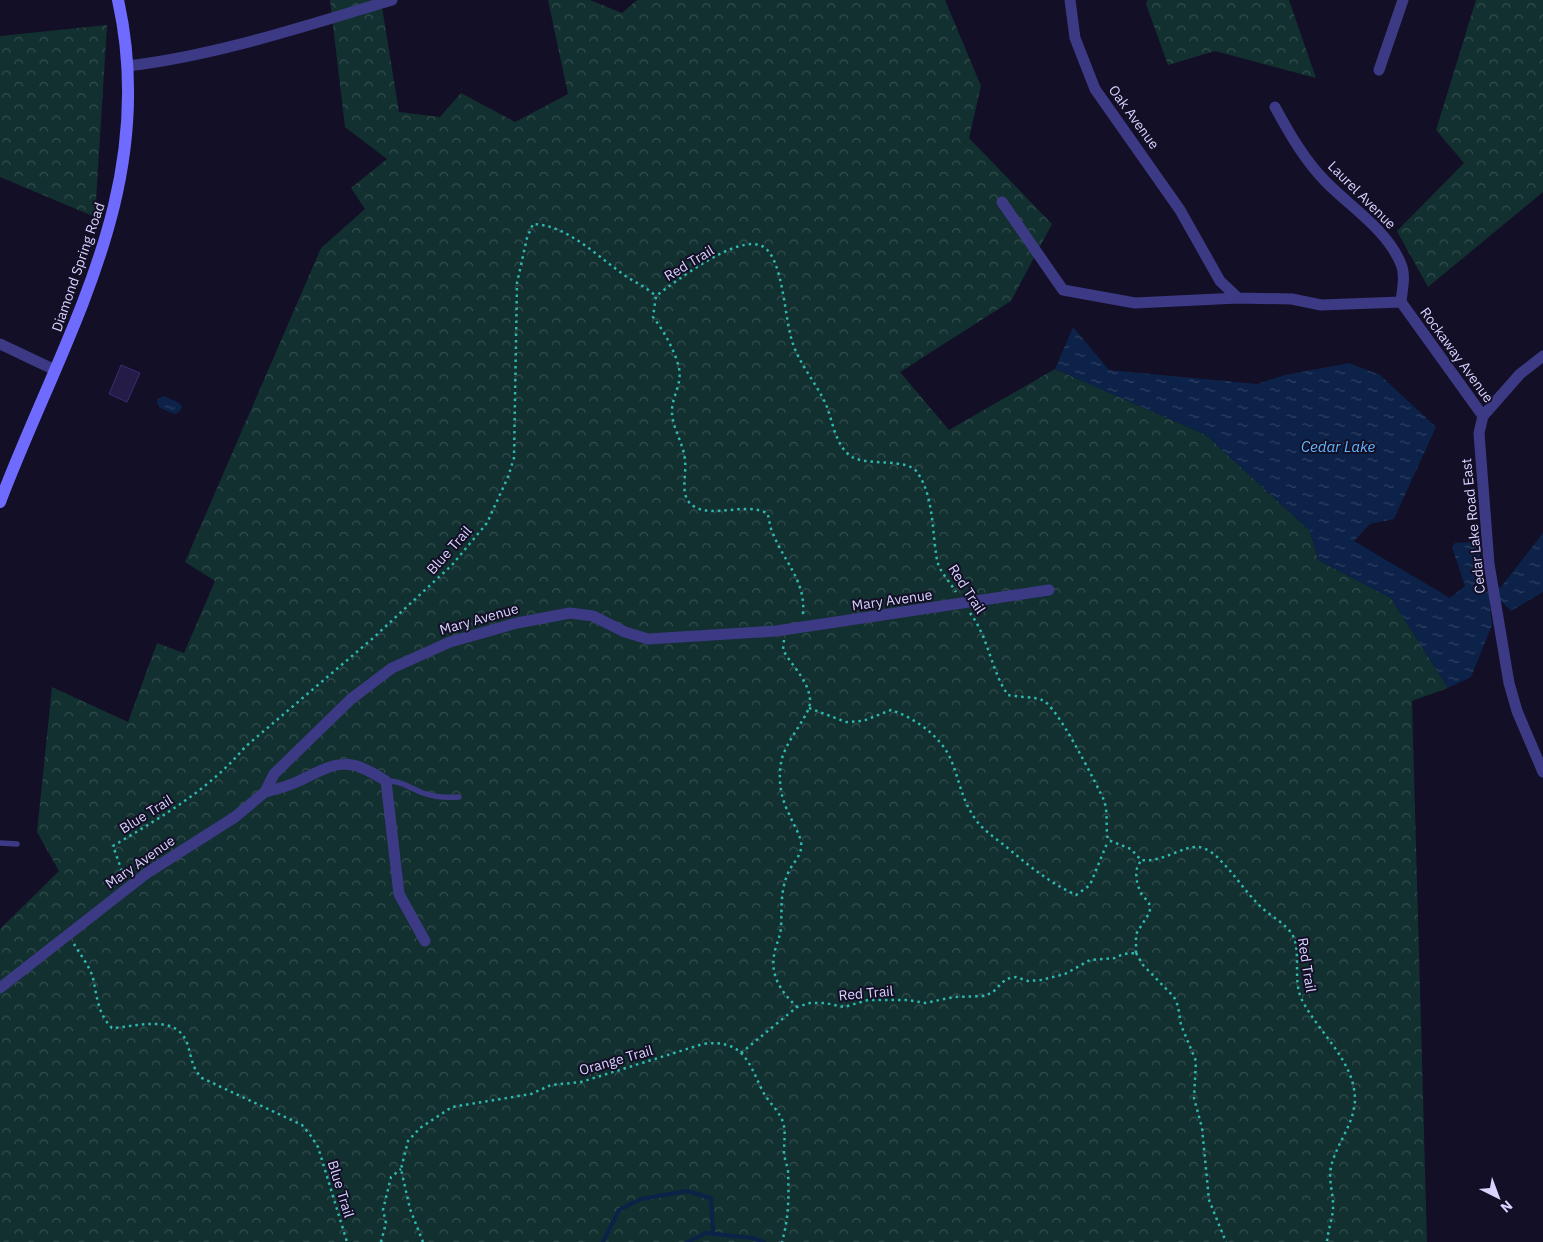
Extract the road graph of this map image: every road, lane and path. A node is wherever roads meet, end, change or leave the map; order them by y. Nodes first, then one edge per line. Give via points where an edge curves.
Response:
1 (118, 0) edge
2 (392, 0) edge
3 (1070, 0) edge
4 (1403, 0) edge
5 (127, 66) junction
6 (1379, 70) dead end
7 (1275, 107) dead end
8 (1002, 202) dead end
9 (656, 296) junction
10 (1238, 298) junction
11 (1404, 306) junction
12 (0, 344) edge
13 (1543, 356) edge
14 (55, 370) junction
15 (1483, 416) junction
16 (0, 502) edge
17 (1049, 590) dead end
18 (963, 604) junction
19 (790, 629) junction
20 (809, 708) junction
21 (1543, 772) edge
22 (386, 781) junction
23 (265, 792) junction
24 (459, 798) dead end
25 (1108, 840) junction
26 (0, 843) edge
27 (17, 844) dead end
28 (1140, 860) junction
29 (125, 890) junction
30 (67, 935) junction
31 (425, 941) dead end
32 (1136, 953) junction
33 (0, 988) edge
34 (797, 1007) junction
35 (741, 1052) junction
36 (401, 1169) junction
37 (782, 1241) edge
38 (347, 1242) edge
39 (381, 1242) edge
40 (422, 1242) edge
41 (1226, 1242) edge
42 (1327, 1242) edge

1 - 5 street, Diamond Spring Road
2 - 5 street via 201,53
3 - 10 street, Oak Avenue via 1075,38 1095,89 1184,216 1220,280
4 - 6 street
5 - 14 street, Diamond Spring Road via 126,150 113,215 88,291
7 - 11 street, Laurel Avenue via 1321,176 1383,236 1393,250 1402,265
8 - 10 street, Rockaway Avenue via 1063,290 1136,303
9 - 18 path, Red Trail via 696,268 737,246 752,243 763,246 775,259 787,326 794,346 818,389 840,443 852,456 916,469 927,496 937,561
9 - 19 path, Red Trail via 653,317 678,366 680,380 672,408 673,423 685,453 686,497 694,507 704,510 756,508 767,513 771,530 801,586 803,614
9 - 29 path, Blue Trail via 579,240 543,224 533,224 517,283 514,458 487,523 452,565 372,639 245,747 202,790 113,846
10 - 11 street, Rockaway Avenue via 1292,299 1321,305
11 - 15 street, Rockaway Avenue
12 - 14 street
13 - 15 street via 1520,374
14 - 16 street, Diamond Spring Road
15 - 21 street, Cedar Lake Road East via 1479,433 1491,583 1509,683
17 - 18 street, Mary Avenue
18 - 19 street, Mary Avenue
18 - 25 path, Red Trail via 977,622 1001,685 1008,695 1042,699 1050,705 1068,733 1103,799 1108,819
19 - 20 path, Red Trail via 784,638 783,650 807,686 811,701
19 - 23 street, Mary Avenue via 648,639 593,616 570,613 517,623 450,642 392,668 351,699 274,774
20 - 25 path via 846,722 863,721 891,710 908,716 942,746 976,821 1022,863 1076,895 1090,885
20 - 34 path via 786,744 779,778 786,808 801,843 800,854 788,871 781,895 780,936 774,971 784,995
22 - 23 street via 369,770 346,763 327,766 292,784
22 - 24 lane via 395,780 424,794
22 - 31 street via 399,894
23 - 29 street, Mary Avenue via 235,817
25 - 28 path via 1132,850
26 - 27 lane
28 - 32 path via 1136,878 1140,892 1149,903 1150,912 1136,934
28 - 42 path, Red Trail via 1151,861 1189,848 1208,851 1218,857 1257,903 1291,932 1295,941 1301,999 1328,1036 1353,1085 1355,1101 1331,1167 1333,1210
29 - 30 street, Mary Avenue
30 - 33 street, Mary Avenue
30 - 38 path, Blue Trail via 93,977 99,1007 112,1028 138,1024 171,1026 182,1034 192,1064 202,1078 302,1125 318,1147
32 - 34 path, Red Trail via 1090,960 1065,974 1041,980 1028,981 1016,977 1006,980 985,996 954,997 925,1004 908,1000 868,1000 844,1007 825,1003
32 - 41 path via 1143,965 1174,997 1196,1061 1194,1098 1202,1128 1209,1200
34 - 35 path
35 - 36 path, Orange Trail via 730,1045 703,1044 581,1082 551,1085 531,1094 452,1107 420,1128 408,1141
35 - 37 path via 783,1123 789,1219
36 - 39 path via 391,1177 383,1210 386,1223
36 - 40 path, Orange Trail

